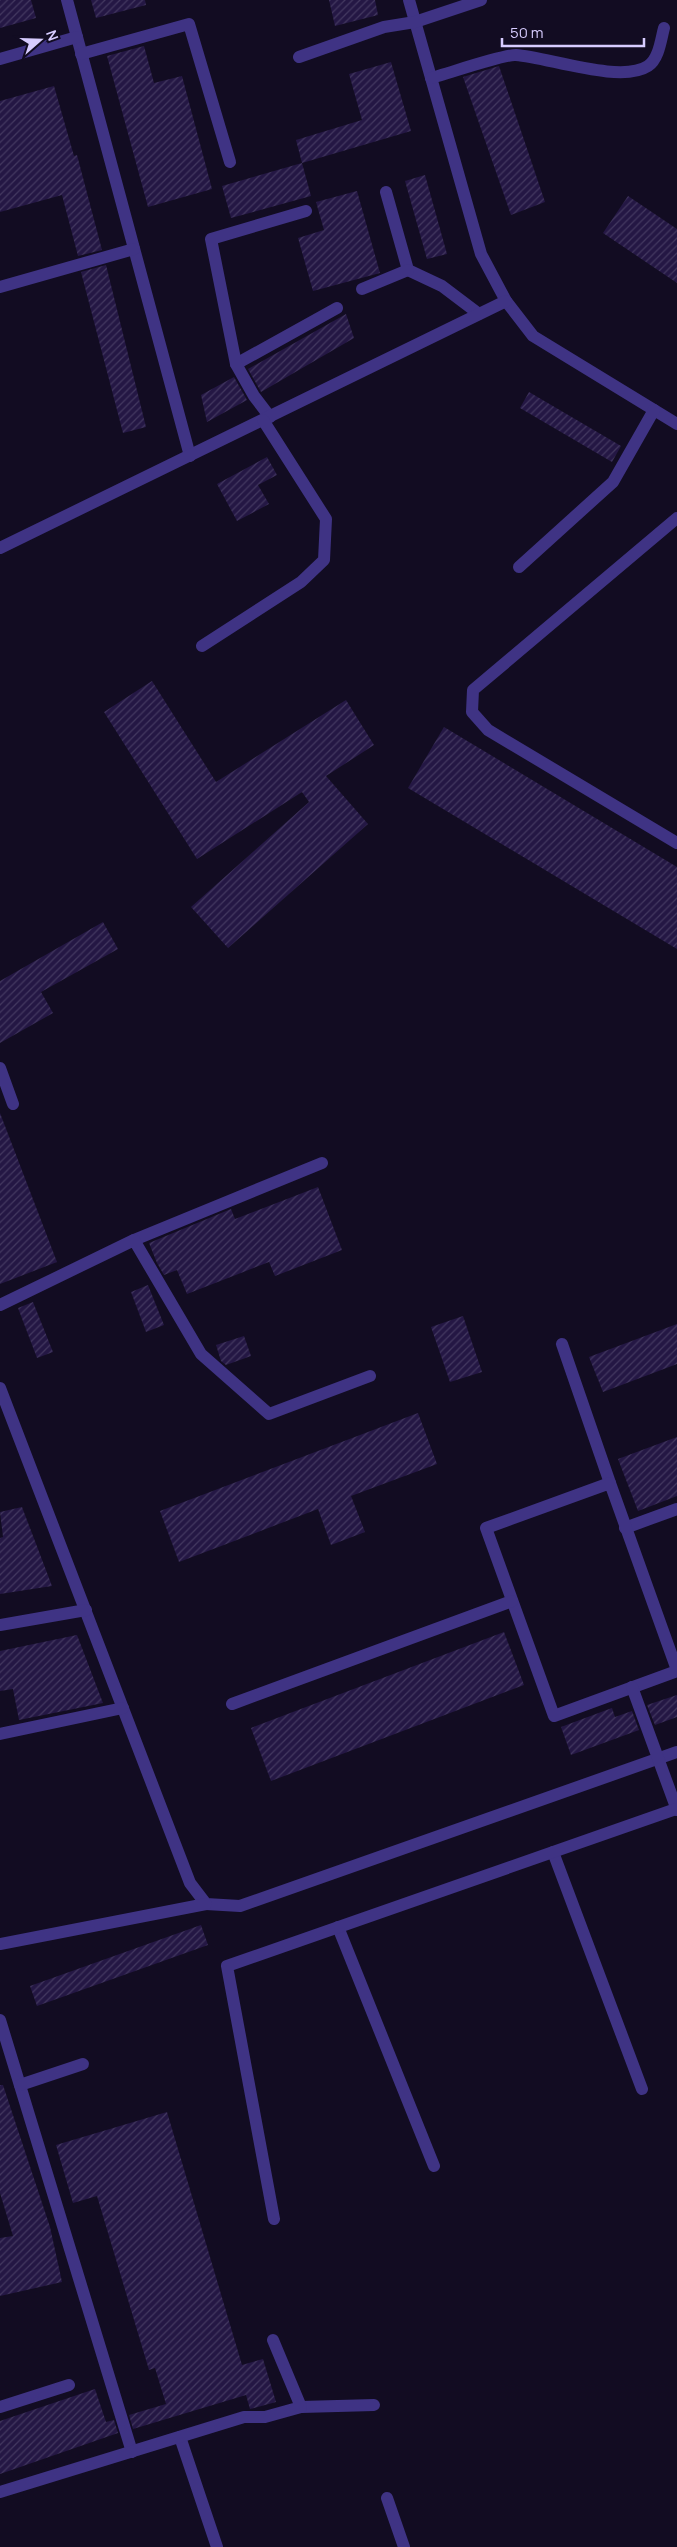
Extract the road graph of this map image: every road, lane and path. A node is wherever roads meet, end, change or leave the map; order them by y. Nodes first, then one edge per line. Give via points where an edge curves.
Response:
1 (67, 0) edge
2 (409, 0) edge
3 (481, 0) edge
4 (415, 22) junction
5 (664, 28) dead end
6 (77, 37) junction
7 (81, 54) junction
8 (299, 57) dead end
9 (0, 59) edge
10 (431, 78) junction
11 (230, 162) dead end
12 (386, 192) dead end
13 (306, 211) dead end
14 (134, 249) junction
15 (408, 270) junction
16 (0, 287) edge
17 (362, 289) dead end
18 (506, 301) junction
19 (337, 308) dead end
20 (479, 314) junction
21 (236, 364) junction
22 (654, 410) junction
23 (267, 418) junction
24 (677, 424) edge
25 (190, 456) junction
26 (677, 518) edge
27 (0, 548) edge
28 (519, 567) dead end
29 (202, 646) dead end
30 (677, 843) edge
31 (0, 1068) edge
32 (14, 1104) dead end
33 (322, 1164) dead end
34 (134, 1240) junction
35 (0, 1304) edge
36 (562, 1344) dead end
37 (370, 1376) dead end
38 (0, 1388) edge
39 (610, 1484) junction
40 (677, 1509) edge
41 (625, 1528) junction
42 (512, 1601) junction
43 (86, 1610) junction
44 (0, 1625) edge
45 (674, 1651) edge
46 (677, 1670) edge
47 (632, 1687) junction
48 (232, 1704) dead end
49 (123, 1708) junction
50 (0, 1734) edge
51 (677, 1752) edge
52 (658, 1759) junction
53 (677, 1809) edge
54 (553, 1852) junction
55 (206, 1904) junction
56 (338, 1927) junction
57 (0, 1944) edge
58 (0, 2020) edge
59 (83, 2064) dead end
60 (20, 2085) junction
61 (642, 2089) dead end
62 (434, 2166) dead end
63 (274, 2219) dead end
64 (273, 2340) dead end
65 (69, 2385) dead end
66 (374, 2406) dead end
67 (0, 2407) edge
68 (301, 2407) junction
69 (180, 2436) junction
70 (132, 2452) junction
71 (0, 2492) edge
72 (387, 2498) dead end
73 (217, 2547) edge
74 (404, 2547) edge

1 - 6 street
2 - 4 street
3 - 4 street
4 - 8 street via 384,28
4 - 10 street
5 - 10 street via 658,52 648,66 630,71 583,68 514,54
6 - 7 street
6 - 9 street
7 - 11 street via 189,24
7 - 14 street
10 - 18 street via 481,254
12 - 15 street
13 - 21 street via 211,239
14 - 16 street
14 - 25 street
15 - 17 street
15 - 20 street via 442,286
18 - 20 street
18 - 22 street via 533,336
19 - 21 street
20 - 23 street
21 - 23 street
22 - 24 street
22 - 28 street via 613,482
23 - 25 street
23 - 29 street via 326,519 324,560 301,582
25 - 27 street
26 - 30 street via 473,690 472,712 488,730
31 - 32 street
33 - 34 street
34 - 35 street
34 - 37 street via 201,1354 269,1414
36 - 39 street
38 - 43 street
39 - 41 street
39 - 42 street via 486,1528
40 - 41 street
41 - 45 street
42 - 47 street via 554,1716
42 - 48 street
43 - 44 street
43 - 49 street
45 - 46 street
46 - 47 street
47 - 52 street
49 - 50 street
49 - 55 street via 190,1883
51 - 52 street
52 - 53 street
52 - 55 street via 240,1906
53 - 54 street
54 - 56 street
54 - 61 street
55 - 57 street
56 - 62 street
56 - 63 street via 227,1966
58 - 60 street
59 - 60 street
60 - 70 street
64 - 68 street
65 - 67 street
66 - 68 street
68 - 69 street via 265,2417 244,2417
69 - 70 street
69 - 73 street
70 - 71 street
72 - 74 street

